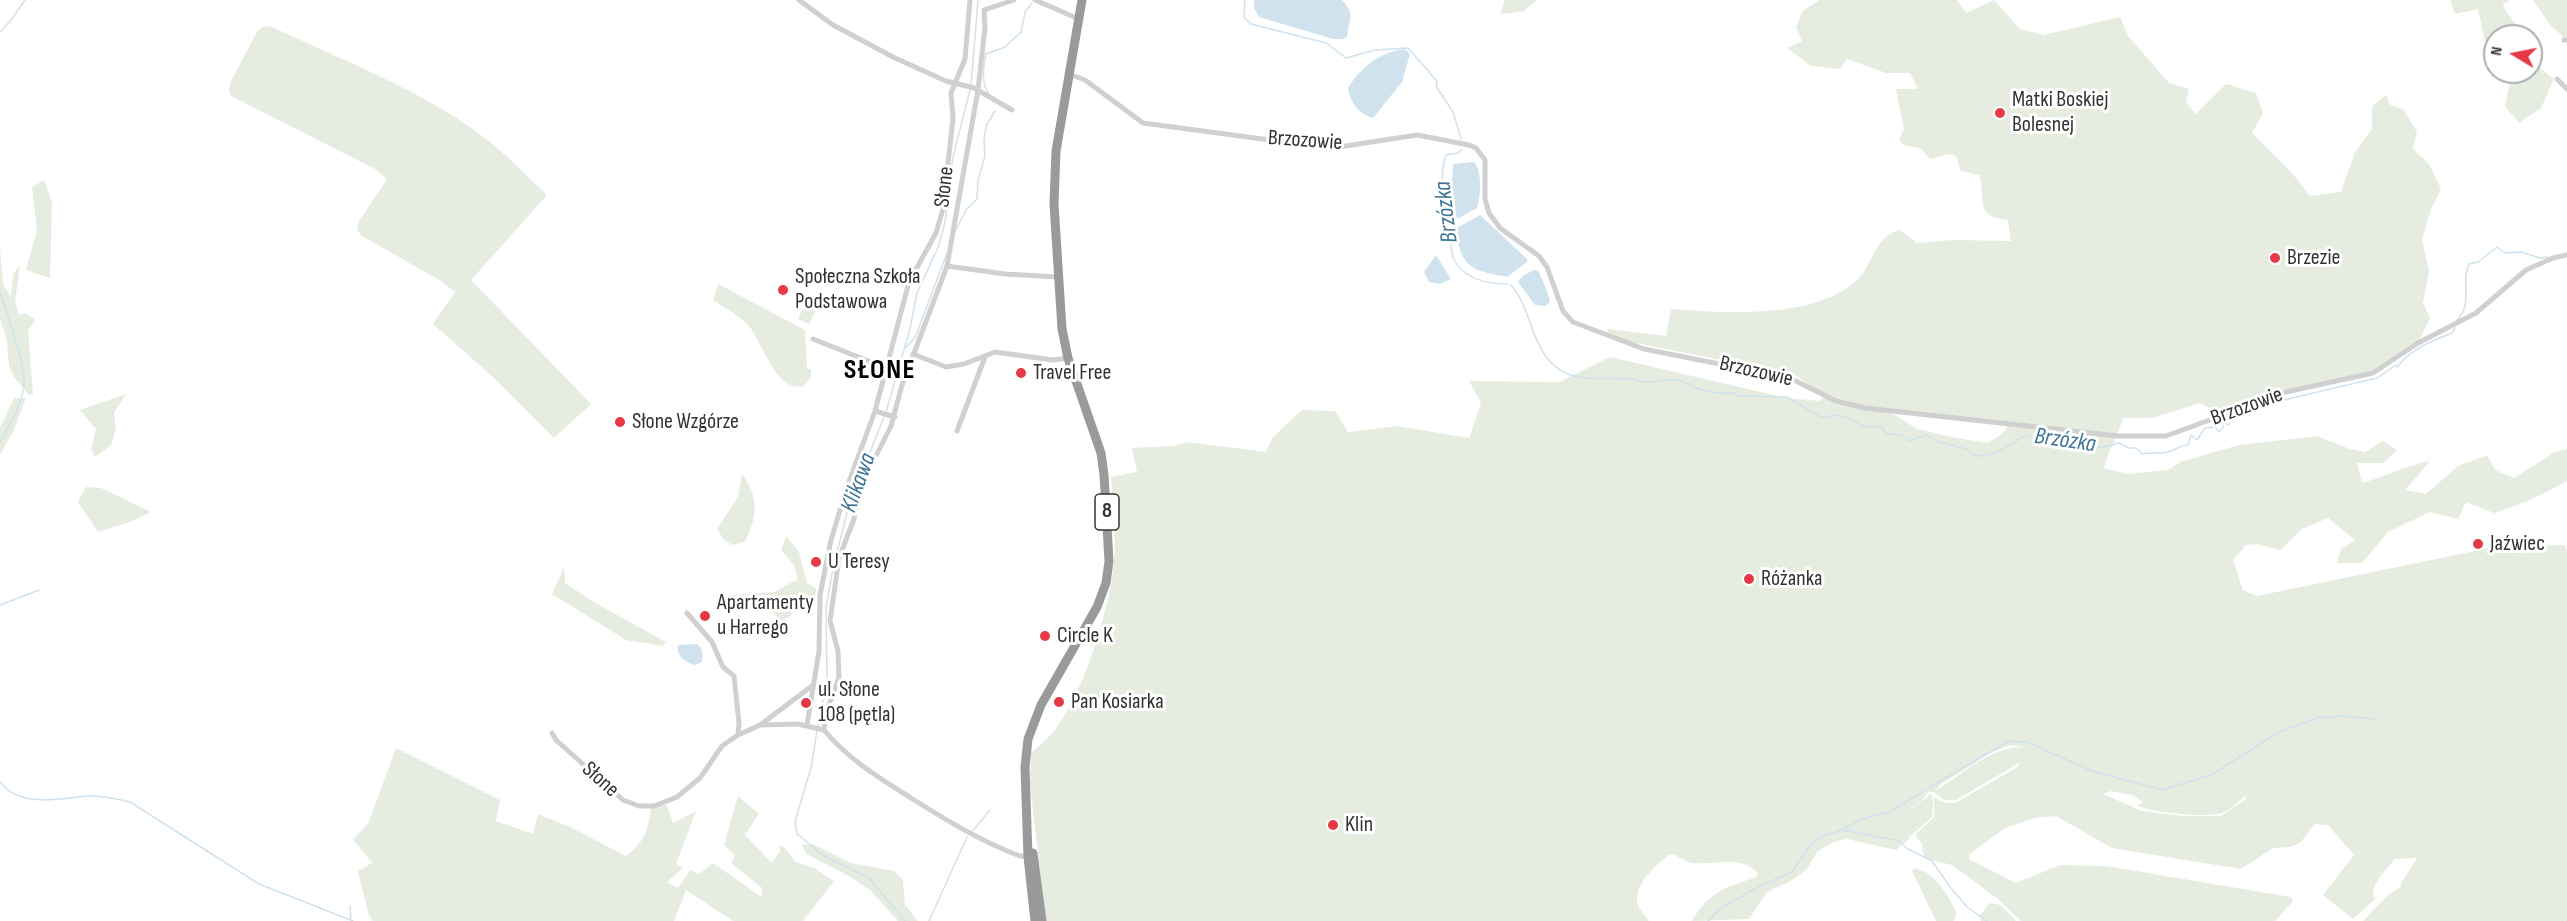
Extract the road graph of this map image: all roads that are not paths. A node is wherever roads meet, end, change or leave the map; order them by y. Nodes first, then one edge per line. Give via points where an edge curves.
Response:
1 (799, 0) edge
2 (970, 0) edge
3 (1014, 0) edge
4 (1035, 0) edge
5 (1083, 0) edge
6 (1079, 19) junction
7 (1069, 74) junction
8 (2558, 79) dead end
9 (954, 84) junction
10 (976, 89) junction
11 (2567, 89) edge
12 (1012, 110) dead end
13 (2567, 255) edge
14 (947, 266) junction
15 (1058, 276) junction
16 (813, 339) dead end
17 (913, 354) junction
18 (985, 357) junction
19 (1068, 358) junction
20 (886, 368) junction
21 (879, 412) junction
22 (892, 416) junction
23 (957, 431) dead end
24 (687, 613) dead end
25 (812, 686) junction
26 (760, 724) junction
27 (809, 725) junction
28 (822, 730) junction
29 (552, 733) dead end
30 (738, 735) junction
31 (1031, 857) junction
32 (1035, 921) edge
33 (1042, 921) edge

1 - 9 street via 833,25
2 - 9 street, Słone via 965,59
3 - 10 street via 984,9
4 - 6 street
5 - 6 highway, 8
6 - 7 highway, 8
7 - 13 street, Brzozowie via 1085,80 1143,123 1322,147 1417,135 1469,145 1485,160 1485,199 1491,218 1539,256 1547,267 1563,312 1573,322 1644,349 1790,378 1836,401 1865,408 2118,436 2166,436 2286,392 2373,374 2418,343 2476,313 2526,270
7 - 15 highway, 8 via 1053,175
8 - 11 street
9 - 10 street
9 - 20 street, Słone via 941,218 909,282
10 - 12 street
10 - 14 street
14 - 15 street
14 - 17 street
15 - 19 highway, 8
16 - 20 street
17 - 18 street via 946,367
17 - 22 street
18 - 19 street via 1004,352 1053,360
18 - 23 street
19 - 31 highway, 8 via 1102,460 1109,561 1097,608 1031,726 1025,767
20 - 21 street, Słone
21 - 22 street
21 - 25 street, Słone via 847,487 828,550
22 - 28 street via 859,490 856,512 839,558 830,621 838,651 838,677
24 - 30 street via 712,642 723,667 734,676
25 - 26 street, Słone
25 - 27 street, Słone
26 - 27 street, Słone
26 - 30 street, Słone
27 - 28 street
28 - 31 street via 869,772 955,826
29 - 30 street, Słone via 617,796 645,807 662,804 689,788 706,772 722,746
31 - 32 highway, 8
31 - 33 highway, 8

